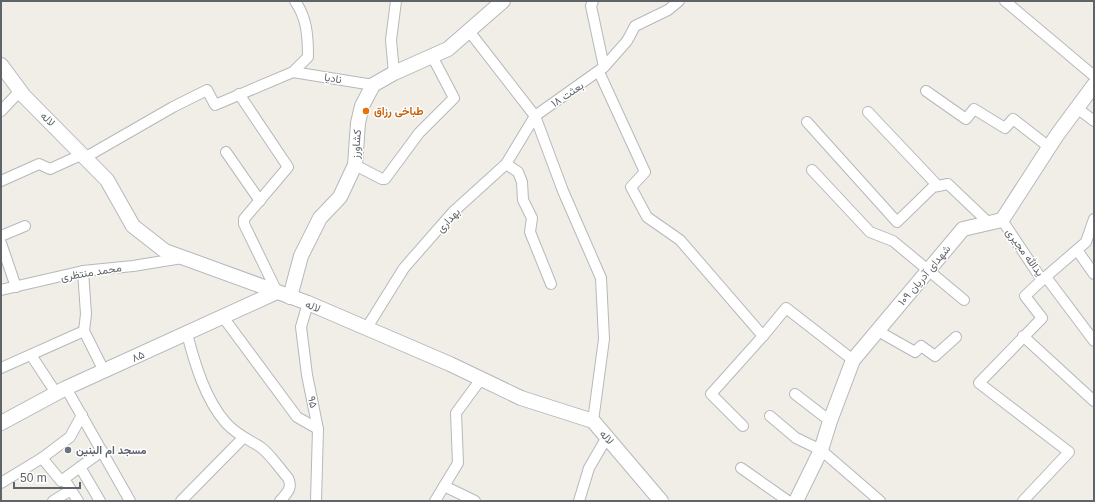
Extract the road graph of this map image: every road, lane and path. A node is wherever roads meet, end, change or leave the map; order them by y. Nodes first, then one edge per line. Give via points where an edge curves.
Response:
1 (295, 1) edge
2 (396, 1) edge
3 (503, 1) edge
4 (593, 1) edge
5 (679, 1) edge
6 (1005, 1) edge
7 (469, 31) junction
8 (432, 56) junction
9 (1, 65) edge
10 (602, 70) junction
11 (293, 72) junction
12 (394, 73) junction
13 (1094, 76) edge
14 (373, 85) junction
15 (1094, 85) edge
16 (20, 91) junction
17 (926, 91) dead end
18 (239, 94) junction
19 (1077, 108) junction
20 (1, 111) edge
21 (868, 112) dead end
22 (535, 116) junction
23 (1094, 121) edge
24 (807, 122) dead end
25 (1049, 147) junction
26 (226, 152) dead end
27 (84, 156) junction
28 (506, 164) junction
29 (355, 165) junction
30 (812, 170) dead end
31 (1, 181) edge
32 (938, 186) junction
33 (260, 201) junction
34 (1094, 219) edge
35 (995, 221) junction
36 (25, 226) dead end
37 (1, 236) edge
38 (1091, 241) edge
39 (1, 243) edge
40 (1077, 250) junction
41 (182, 258) junction
42 (929, 270) junction
43 (83, 271) junction
44 (1094, 274) edge
45 (1044, 278) junction
46 (551, 284) dead end
47 (16, 287) junction
48 (1, 290) edge
49 (284, 294) junction
50 (964, 300) dead end
51 (308, 303) junction
52 (223, 317) junction
53 (366, 329) junction
54 (84, 331) junction
55 (878, 331) junction
56 (187, 334) junction
57 (763, 336) junction
58 (1023, 336) junction
59 (956, 337) dead end
60 (1094, 341) edge
61 (31, 354) junction
62 (853, 360) junction
63 (1, 368) edge
64 (104, 371) junction
65 (481, 379) junction
66 (61, 391) junction
67 (795, 394) dead end
68 (1094, 401) edge
69 (82, 416) junction
70 (770, 416) dead end
71 (593, 421) junction
72 (830, 421) junction
73 (1, 423) edge
74 (743, 426) dead end
75 (318, 428) junction
76 (607, 437) junction
77 (243, 438) junction
78 (821, 450) junction
79 (102, 451) junction
80 (42, 458) junction
81 (80, 467) junction
82 (741, 468) dead end
83 (64, 478) junction
84 (1, 483) edge
85 (444, 486) junction
86 (71, 490) junction
87 (53, 501) edge
88 (78, 501) edge
89 (100, 501) edge
90 (130, 501) edge
91 (181, 501) edge
92 (280, 501) edge
93 (316, 501) edge
94 (435, 501) edge
95 (476, 501) edge
96 (579, 501) edge
97 (661, 501) edge
98 (788, 501) edge
99 (796, 501) edge
100 (880, 501) edge
101 (1023, 501) edge

1 - 11 street via 302,10 308,34 308,56
2 - 12 street via 391,40
3 - 7 street
4 - 10 street via 591,6
5 - 10 street, بعثت ۱۸ via 668,10 634,26 627,41
6 - 13 street
7 - 8 street via 448,49
7 - 22 street
8 - 12 street
8 - 29 street via 454,98 419,133 385,179
9 - 16 street, لاله
10 - 22 street, بعثت ۱۸
10 - 57 street via 645,172 632,187 647,217 680,240
11 - 14 street, نادیا
11 - 18 street
12 - 14 street
14 - 29 street, کشاورز via 362,106 358,123
15 - 19 street
16 - 20 street
16 - 27 street, لاله
17 - 25 street via 966,119 974,109 1005,128 1013,119
18 - 27 street via 215,105 207,90
18 - 33 street via 288,168
19 - 23 street
19 - 25 street
21 - 32 street
22 - 28 street, بهداری
22 - 71 street via 563,191 601,278 604,339
24 - 32 street via 897,222 933,187
25 - 35 street
26 - 33 street
27 - 31 street via 50,169 39,164
27 - 41 street, لاله via 107,180 133,226 165,251
28 - 46 street via 518,172 522,182 523,200 532,218 530,232
28 - 53 street, بهداری via 453,212 404,268
29 - 49 street, کشاورز via 340,197 320,218
30 - 42 street via 870,232 893,241
32 - 35 street, یدالله مجیری via 948,184
33 - 49 street via 244,219 244,224
34 - 38 street, یدالله مجیری
35 - 42 street, شهدای آدریان ۱۰۹ via 963,230
35 - 45 street, یدالله مجیری
36 - 37 street
38 - 40 street, یدالله مجیری
39 - 47 street
40 - 44 street
40 - 45 street, یدالله مجیری
41 - 43 street, محمد منتظری
41 - 49 street, لاله
42 - 50 street
42 - 55 street, شهدای آدریان ۱۰۹
43 - 47 street, محمد منتظری
43 - 54 street via 86,314
45 - 58 street via 1025,296 1042,318
45 - 60 street
47 - 48 street, محمد منتظری
49 - 51 street, لاله
49 - 52 street, ۸۵
51 - 53 street, لاله
51 - 75 street, ۹۵ via 301,327 307,375
52 - 56 street, ۸۵
52 - 75 street via 297,417
53 - 65 street, لاله
54 - 61 street
54 - 64 street
55 - 59 street via 915,352 921,346 935,356
55 - 62 street, شهدای آدریان ۱۰۹
56 - 64 street, ۸۵
56 - 77 street via 194,361 214,406 227,424
57 - 62 street via 786,308
57 - 74 street via 710,394
58 - 68 street
58 - 101 street via 979,383 1069,452
61 - 63 street
61 - 66 street
62 - 72 street, شهدای آدریان ۱۰۹
64 - 66 street, ۸۵
65 - 71 street, لاله via 521,398
65 - 85 street via 456,413 458,463
66 - 69 street
66 - 73 street, ۸۵
67 - 72 street
69 - 79 street
69 - 80 street via 70,437
70 - 78 street via 796,438
71 - 76 street, لاله
72 - 78 street, شهدای آدریان ۱۰۹
75 - 93 street, ۹۵
76 - 96 street via 589,468
76 - 97 street, لاله
77 - 91 street
77 - 92 street via 260,447 288,478 289,490
78 - 99 street, شهدای آدریان ۱۰۹
78 - 100 street
79 - 81 street
79 - 90 street
80 - 83 street via 60,481
80 - 84 street
81 - 83 street
81 - 89 street
82 - 98 street
83 - 86 street
85 - 94 street
85 - 95 street
86 - 87 street
86 - 88 street

